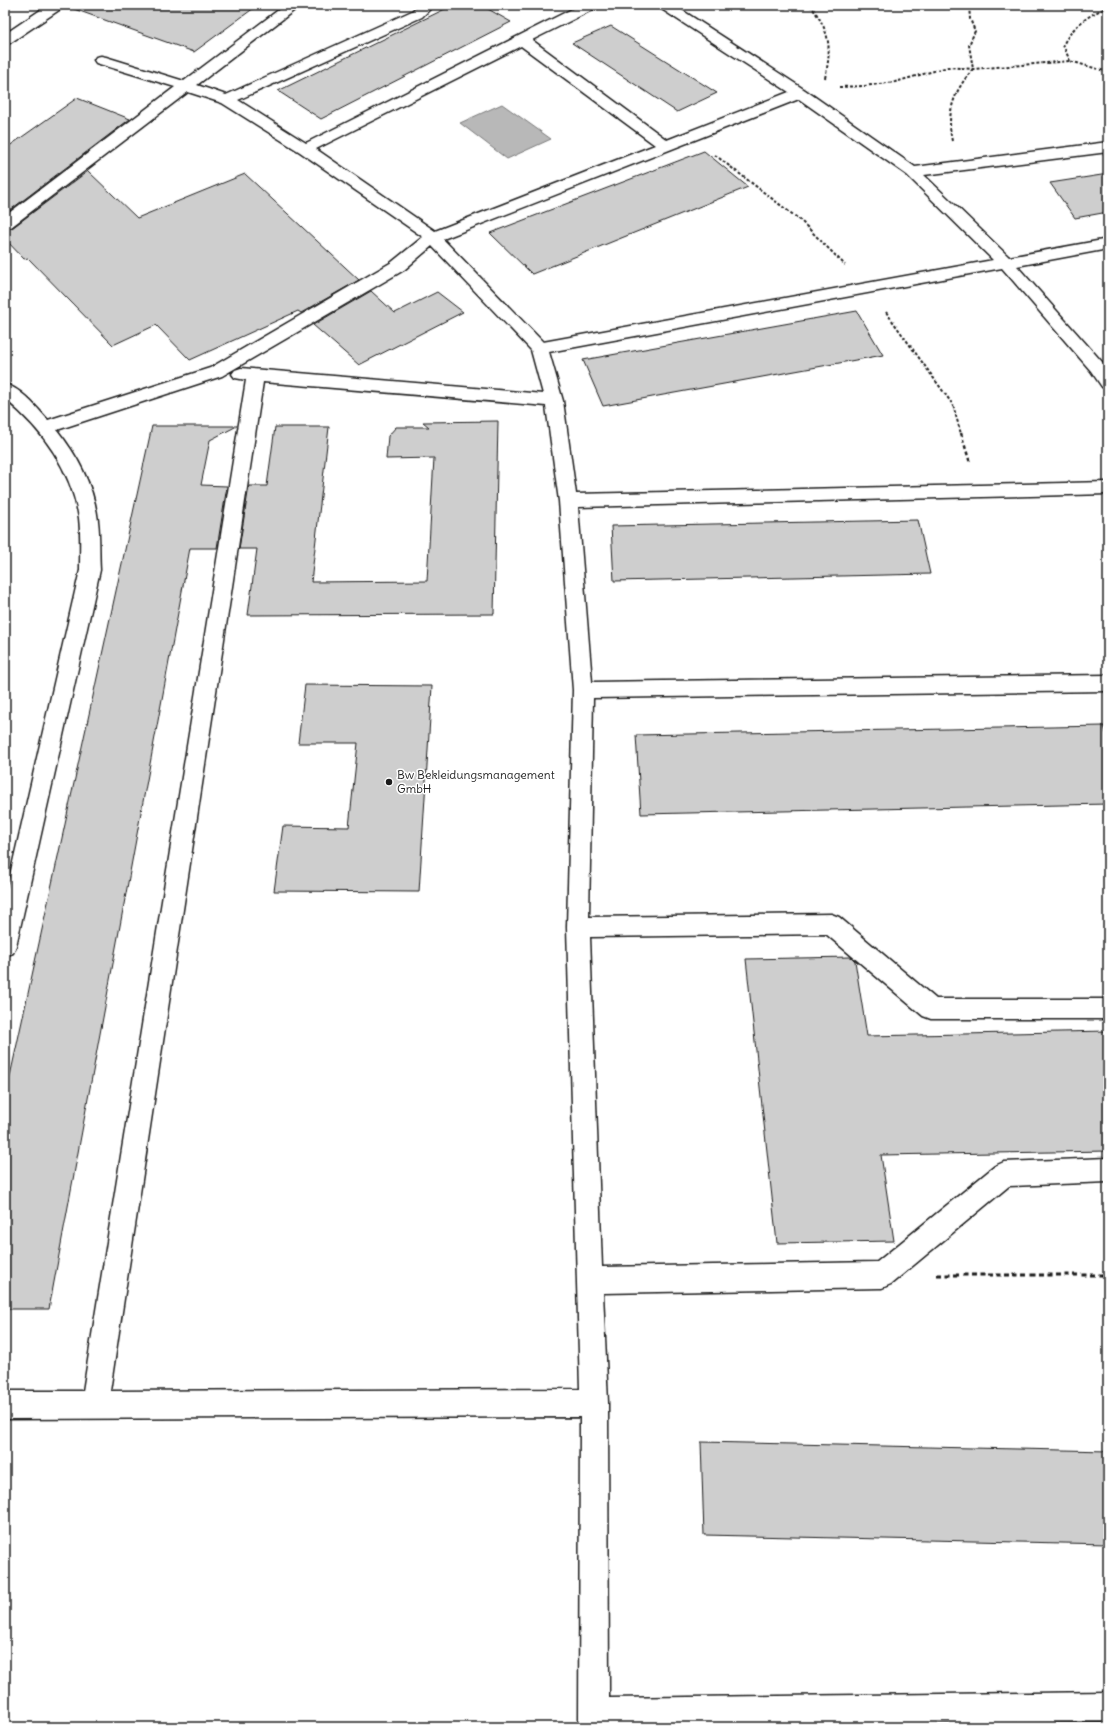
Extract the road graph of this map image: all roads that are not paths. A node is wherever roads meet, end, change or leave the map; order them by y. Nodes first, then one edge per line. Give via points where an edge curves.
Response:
1 (57, 5) edge
2 (294, 5) edge
3 (427, 5) edge
4 (591, 5) edge
5 (665, 5) edge
6 (5, 40) edge
7 (523, 40) junction
8 (101, 60) dead end
9 (186, 86) junction
10 (800, 93) junction
11 (227, 100) junction
12 (666, 146) junction
13 (1108, 147) edge
14 (305, 149) junction
15 (912, 172) junction
16 (5, 224) edge
17 (432, 237) junction
18 (1108, 244) edge
19 (1006, 263) junction
20 (539, 348) junction
21 (216, 372) junction
22 (255, 375) junction
23 (1108, 383) edge
24 (5, 390) edge
25 (554, 402) junction
26 (46, 427) junction
27 (1108, 488) edge
28 (568, 501) junction
29 (1108, 683) edge
30 (583, 690) junction
31 (578, 927) junction
32 (5, 946) edge
33 (1108, 1009) edge
34 (1108, 1170) edge
35 (590, 1280) junction
36 (594, 1403) junction
37 (5, 1405) edge
38 (94, 1405) junction
39 (1108, 1707) edge
40 (594, 1720) edge

1 - 6 street
2 - 9 street
3 - 11 street via 417,14
4 - 7 street
5 - 10 street
7 - 12 street
7 - 14 street
8 - 9 street
9 - 11 street
9 - 16 street
10 - 12 street
10 - 15 street
11 - 14 street
12 - 17 street
13 - 15 street
14 - 17 street
15 - 19 street
17 - 20 street
17 - 21 street via 398,266
18 - 19 street
19 - 20 street
19 - 23 street
20 - 25 street
21 - 22 street
21 - 26 street
22 - 25 street
22 - 38 street
24 - 26 street via 26,406
25 - 28 street
26 - 32 street via 74,466 87,512 90,570
27 - 28 street
28 - 30 street
29 - 30 street
30 - 31 street
31 - 33 street via 831,924 931,1009
31 - 35 street
34 - 35 street via 1004,1174 882,1275
35 - 36 street
36 - 38 street
36 - 40 street
37 - 38 street
39 - 40 street

